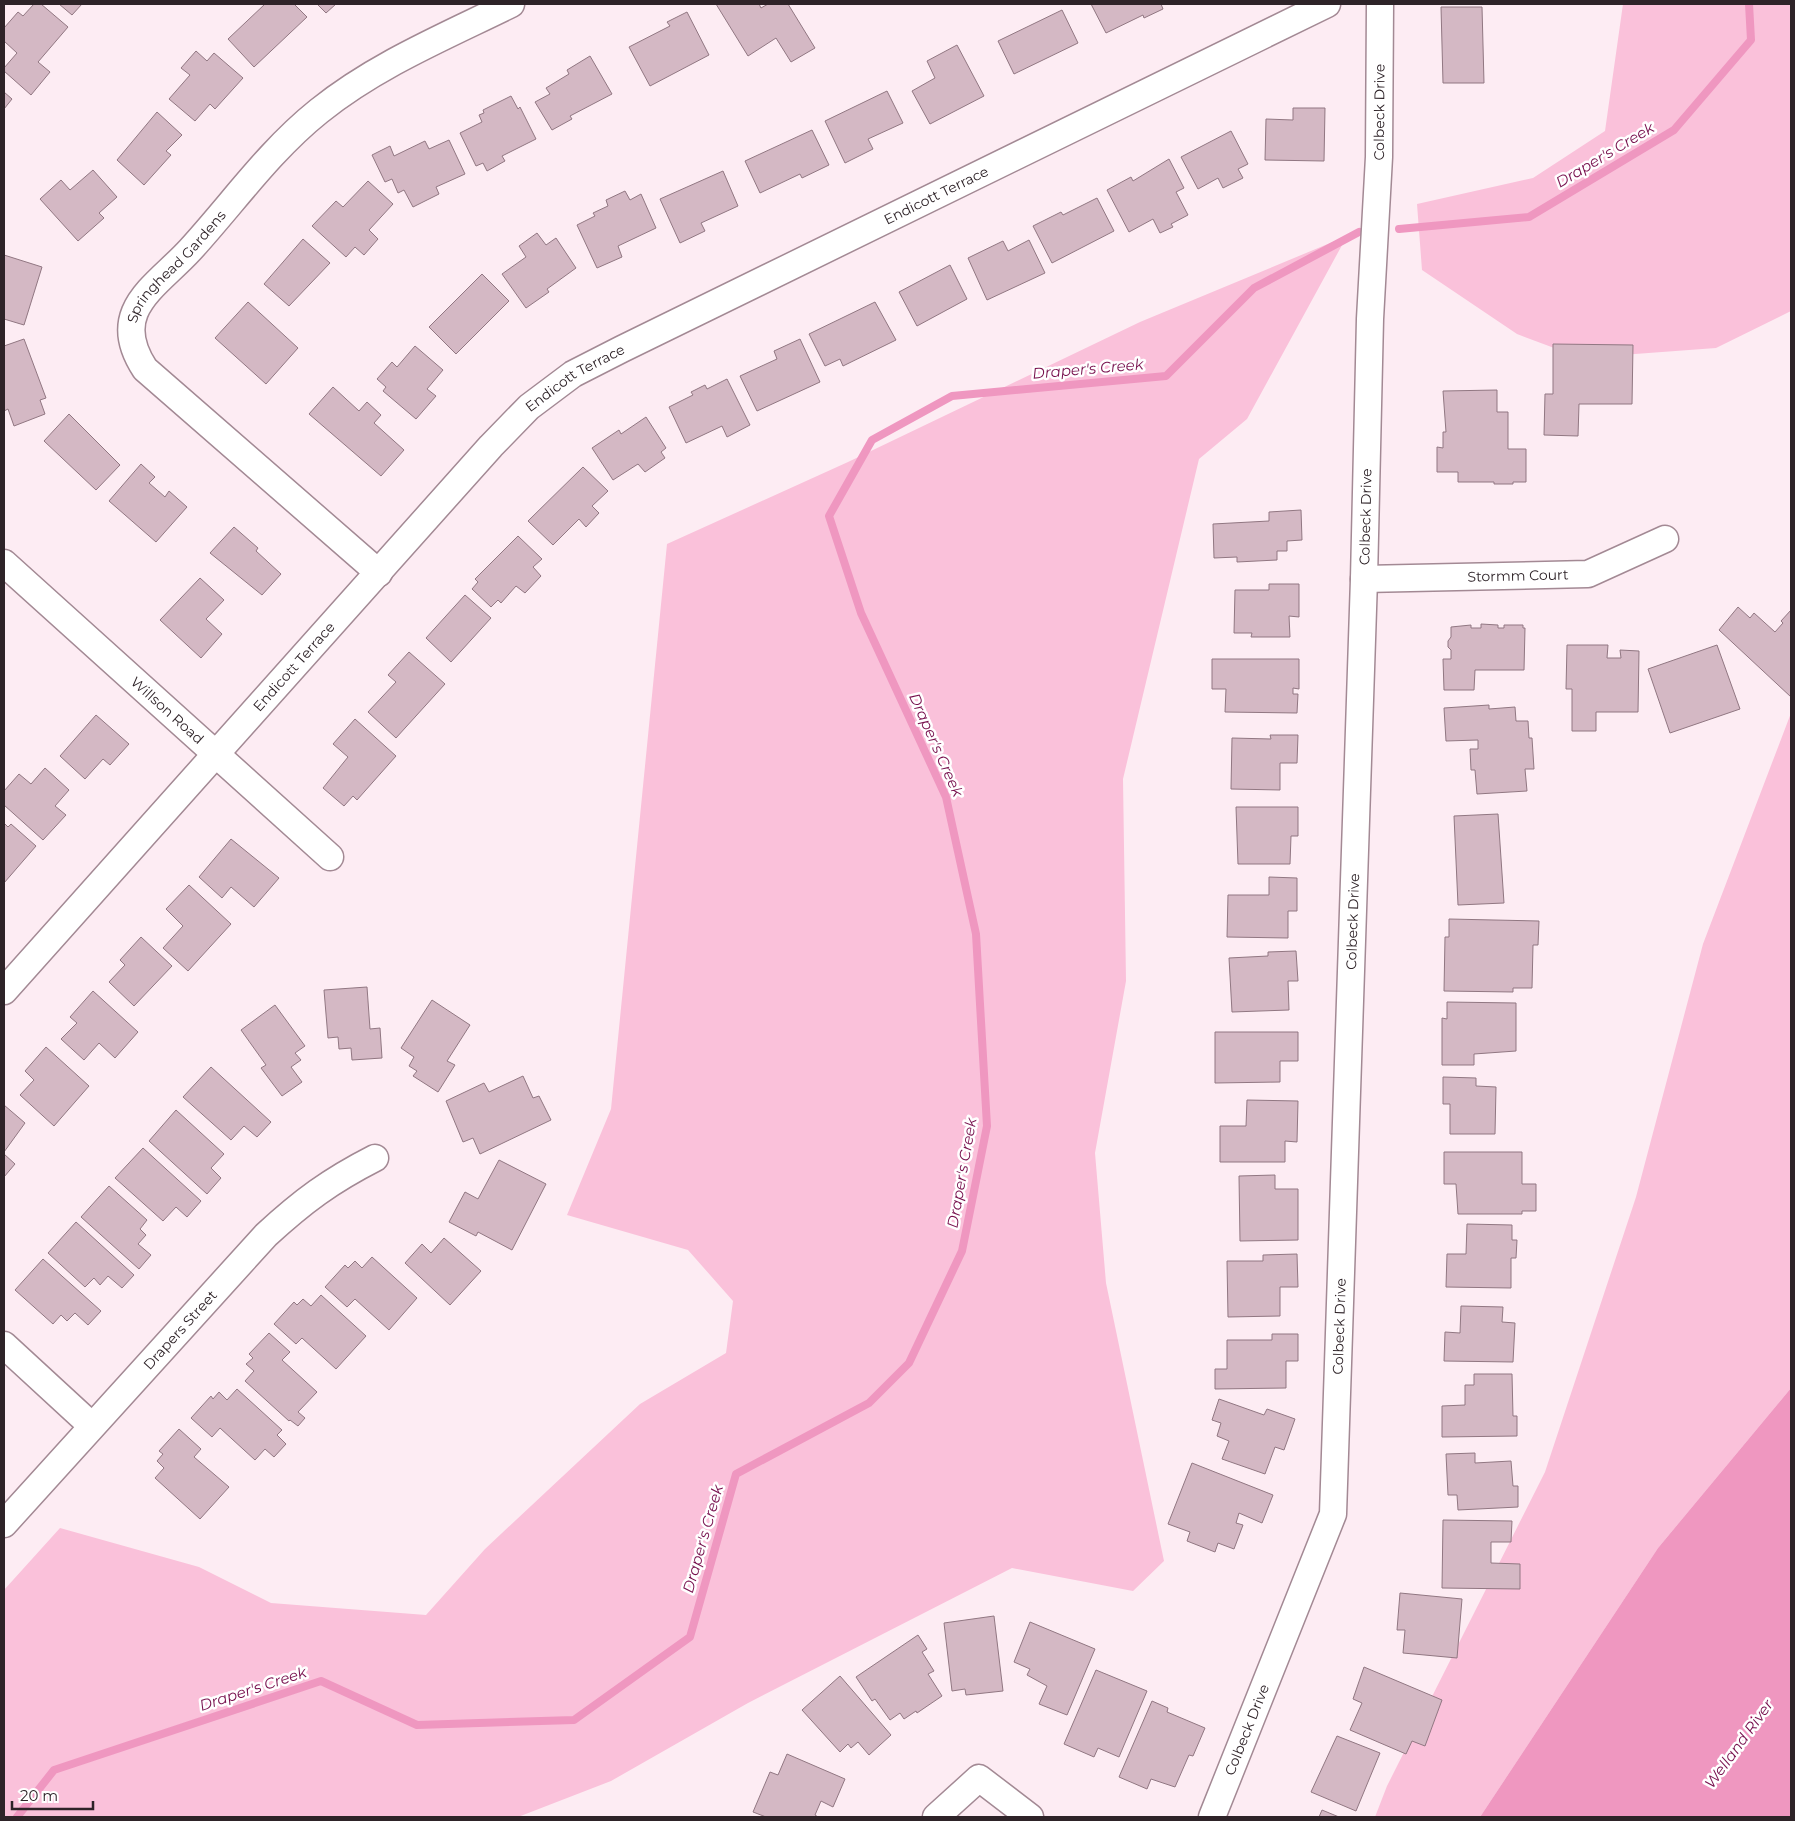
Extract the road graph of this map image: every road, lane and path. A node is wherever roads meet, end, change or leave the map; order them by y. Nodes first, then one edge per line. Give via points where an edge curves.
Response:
1 (512, 4) edge
2 (1327, 4) edge
3 (1380, 4) edge
4 (1665, 539) dead end
5 (4, 563) edge
6 (379, 573) junction
7 (1364, 579) junction
8 (217, 756) junction
9 (330, 857) dead end
10 (4, 991) edge
11 (375, 1158) dead end
12 (4, 1346) edge
13 (92, 1426) junction
14 (4, 1524) edge
15 (936, 1817) edge
16 (1030, 1817) edge
17 (1212, 1817) edge

1 - 6 street, Springhead Gardens via 367,77 319,111 276,150 190,250 152,285 140,301 133,321 135,351 145,369
2 - 6 street, Endicott Terrace via 573,374 529,407
3 - 7 street, Colbeck Drive via 1380,157 1370,319
4 - 7 street, Stormm Court via 1588,574
5 - 8 street, Willson Road
6 - 8 street, Endicott Terrace
7 - 17 street, Colbeck Drive via 1333,1514
8 - 9 street, Willson Road
8 - 10 street, Endicott Terrace
11 - 13 street, Drapers Street via 306,1198 266,1235
12 - 13 street
13 - 14 street, Drapers Street
15 - 16 street via 979,1778

